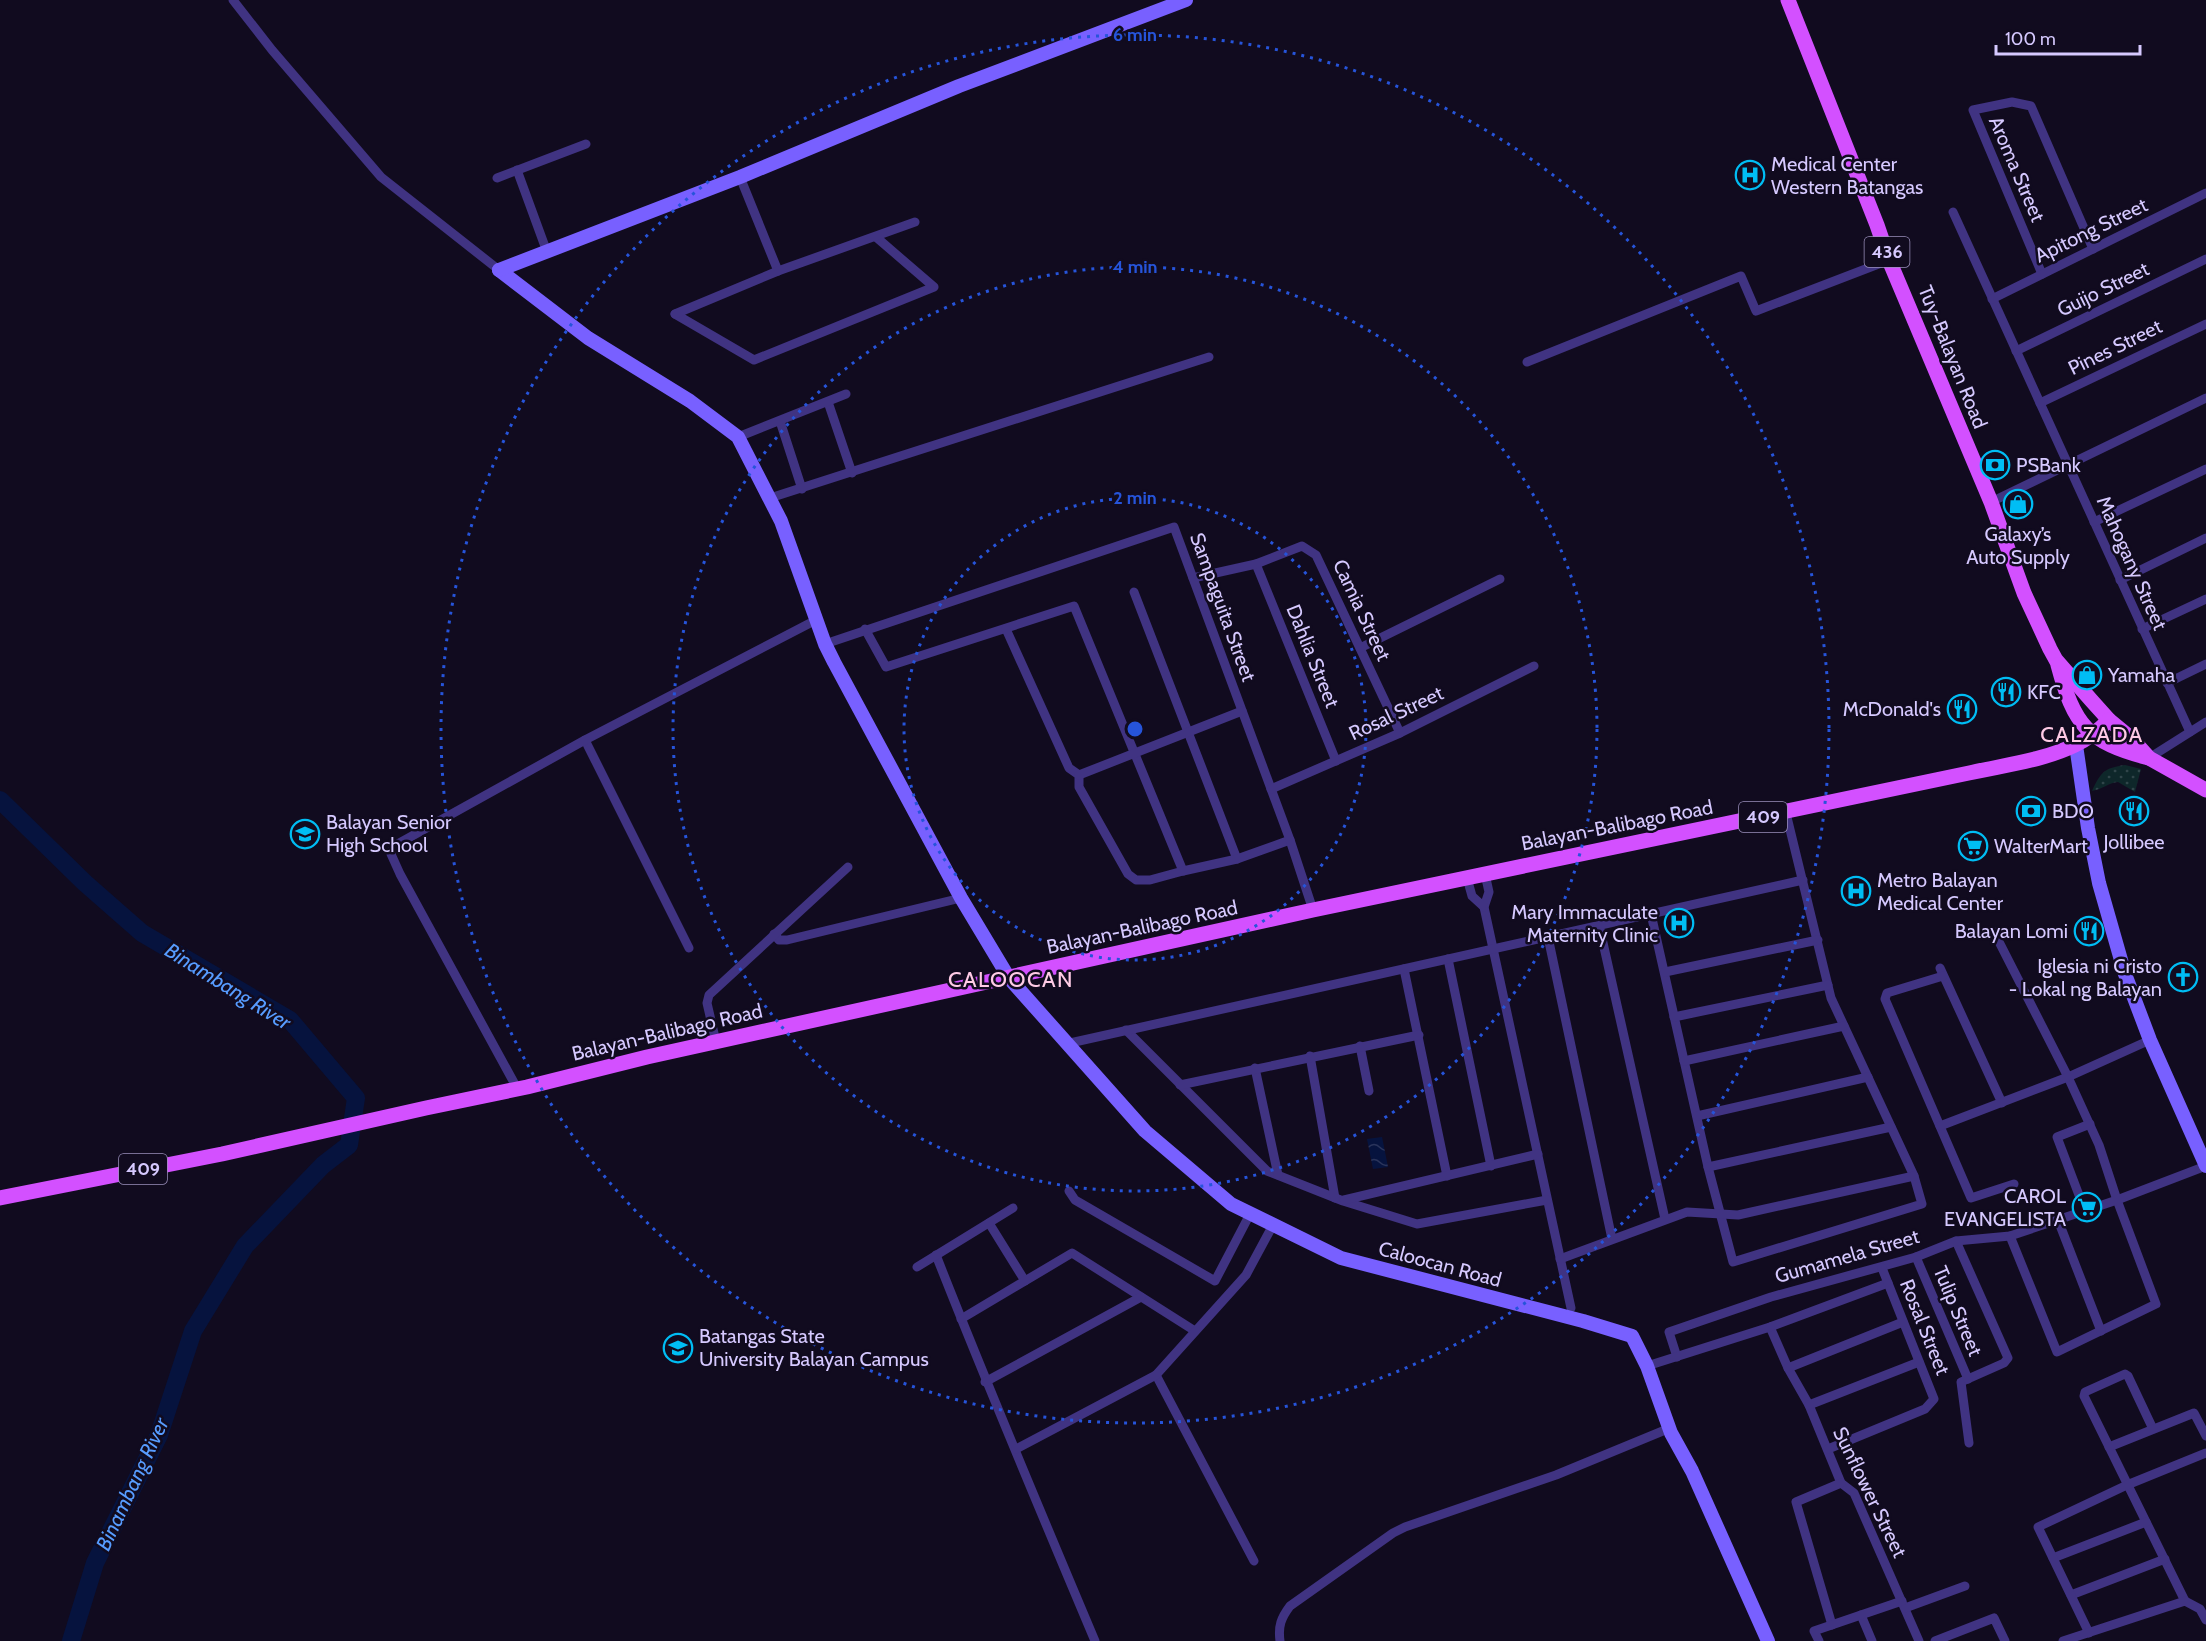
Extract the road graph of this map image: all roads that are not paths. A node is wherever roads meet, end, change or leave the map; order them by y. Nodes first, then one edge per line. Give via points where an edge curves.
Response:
1 (234, 0) edge
2 (1186, 0) edge
3 (1788, 0) edge
4 (586, 144) dead end
5 (517, 170) junction
6 (740, 177) junction
7 (497, 178) dead end
8 (2206, 193) edge
9 (1953, 212) dead end
10 (915, 222) dead end
11 (876, 237) junction
12 (2094, 249) junction
13 (547, 252) junction
14 (2206, 259) edge
15 (1889, 260) junction
16 (499, 270) junction
17 (778, 271) junction
18 (2042, 274) junction
19 (1992, 299) junction
20 (2206, 324) edge
21 (2016, 351) junction
22 (1209, 357) dead end
23 (1527, 362) dead end
24 (846, 394) dead end
25 (2206, 398) edge
26 (828, 402) junction
27 (2040, 403) junction
28 (780, 421) junction
29 (738, 437) junction
30 (2068, 465) junction
31 (2206, 469) edge
32 (852, 473) junction
33 (802, 489) junction
34 (770, 498) junction
35 (1991, 502) junction
36 (2094, 522) junction
37 (2206, 538) edge
38 (1256, 564) junction
39 (1193, 578) junction
40 (1500, 579) dead end
41 (2120, 580) junction
42 (1134, 591) dead end
43 (2206, 599) edge
44 (816, 620) junction
45 (1006, 628) junction
46 (865, 629) junction
47 (2142, 629) junction
48 (825, 644) junction
49 (1360, 648) junction
50 (2056, 660) junction
51 (2206, 664) edge
52 (1534, 666) dead end
53 (2167, 683) junction
54 (1242, 711) junction
55 (2109, 720) junction
56 (2206, 722) edge
57 (1188, 732) junction
58 (2190, 732) junction
59 (1400, 733) junction
60 (2092, 735) junction
61 (585, 740) junction
62 (2076, 745) junction
63 (1134, 752) junction
64 (2149, 758) junction
65 (1336, 761) junction
66 (1078, 775) junction
67 (1271, 789) junction
68 (2206, 790) edge
69 (1786, 813) junction
70 (1290, 840) junction
71 (1237, 860) junction
72 (848, 867) dead end
73 (1183, 871) junction
74 (1485, 874) junction
75 (1467, 878) junction
76 (1803, 880) junction
77 (960, 898) junction
78 (1484, 907) junction
79 (1313, 910) junction
80 (1651, 914) junction
81 (1599, 925) junction
82 (1994, 932) dead end
83 (774, 934) junction
84 (1548, 937) junction
85 (1818, 940) junction
86 (689, 948) dead end
87 (1493, 949) junction
88 (1448, 959) junction
89 (1404, 969) junction
90 (1665, 972) junction
91 (1009, 978) junction
92 (1828, 985) junction
93 (1674, 1017) junction
94 (1844, 1026) junction
95 (1126, 1030) junction
96 (1419, 1035) junction
97 (2150, 1040) junction
98 (716, 1042) junction
99 (1070, 1043) dead end
100 (1360, 1046) junction
101 (1310, 1056) junction
102 (1684, 1061) junction
103 (1255, 1068) junction
104 (1868, 1077) junction
105 (2068, 1077) junction
106 (1180, 1085) junction
107 (518, 1090) junction
108 (1369, 1090) dead end
109 (2002, 1103) junction
110 (1697, 1116) junction
111 (2090, 1124) junction
112 (1940, 1126) junction
113 (1891, 1127) junction
114 (1538, 1154) junction
115 (1491, 1166) junction
116 (2206, 1166) edge
117 (1708, 1167) junction
118 (1278, 1175) junction
119 (1447, 1176) junction
120 (1914, 1176) junction
121 (2014, 1184) dead end
122 (1069, 1191) dead end
123 (0, 1198) edge
124 (1339, 1199) junction
125 (1547, 1200) junction
126 (2117, 1200) junction
127 (1013, 1208) dead end
128 (2085, 1211) junction
129 (1720, 1213) junction
130 (1250, 1214) junction
131 (1665, 1219) junction
132 (2058, 1220) junction
133 (989, 1223) junction
134 (1274, 1225) junction
135 (2010, 1236) junction
136 (1612, 1239) junction
137 (1956, 1241) junction
138 (936, 1255) junction
139 (1916, 1257) junction
140 (1560, 1259) junction
141 (917, 1267) dead end
142 (1881, 1268) junction
143 (1025, 1281) junction
144 (1888, 1283) junction
145 (1141, 1297) junction
146 (1571, 1308) dead end
147 (961, 1319) junction
148 (1903, 1322) junction
149 (1770, 1327) junction
150 (1195, 1331) junction
151 (2101, 1331) junction
152 (1677, 1357) junction
153 (1919, 1362) junction
154 (1647, 1366) junction
155 (1788, 1368) junction
156 (1156, 1375) junction
157 (1968, 1379) junction
158 (986, 1382) junction
159 (1809, 1405) junction
160 (1670, 1428) junction
161 (2153, 1429) junction
162 (2206, 1436) edge
163 (1970, 1443) dead end
164 (2109, 1447) junction
165 (1016, 1449) junction
166 (1827, 1449) junction
167 (2206, 1453) edge
168 (1842, 1483) junction
169 (2127, 1485) junction
170 (2146, 1522) junction
171 (2053, 1558) junction
172 (2165, 1559) junction
173 (1254, 1561) dead end
174 (1965, 1586) dead end
175 (2071, 1595) junction
176 (2185, 1601) junction
177 (1903, 1604) junction
178 (1861, 1615) junction
179 (2206, 1620) edge
180 (1832, 1625) junction
181 (2089, 1637) edge
182 (1095, 1641) edge
183 (1280, 1641) edge
184 (1768, 1641) edge
185 (1819, 1641) edge
186 (1872, 1641) edge
187 (1919, 1641) edge
188 (1935, 1641) edge
189 (2005, 1641) edge
190 (2063, 1641) edge

1 - 16 street via 381,177
2 - 6 street via 959,86
3 - 15 main road, Tuy-Balayan Road / 436
4 - 5 street
5 - 7 street
5 - 13 street
6 - 13 street
6 - 17 street
8 - 12 street, Apitong Street
9 - 19 street, Mahogany Street
10 - 11 street
11 - 17 street
11 - 17 street via 934,287 753,360 675,314
12 - 18 street, Apitong Street
12 - 18 street, Aroma Street via 2031,106 2012,102 1973,110
13 - 16 street
14 - 21 street, Guijo Street
15 - 23 street via 1756,311 1741,276
15 - 35 main road, Tuy-Balayan Road / 436
16 - 29 street via 588,338 690,401
18 - 19 street, Apitong Street
19 - 21 street, Mahogany Street
20 - 27 street, Pines Street
21 - 27 street, Mahogany Street
22 - 32 street
24 - 26 street
25 - 30 street
26 - 28 street
26 - 32 street
27 - 30 street, Mahogany Street
28 - 29 street
28 - 33 street
29 - 34 street, Caloocan Road
30 - 35 street
30 - 36 street, Mahogany Street
31 - 36 street
32 - 33 street
33 - 34 street
34 - 44 street, Caloocan Road
35 - 50 main road, Tuy-Balayan Road / 436 via 2035,618
36 - 41 street, Mahogany Street
37 - 41 street
38 - 39 street, Camia Street
38 - 49 street, Camia Street via 1302,546 1316,555
38 - 65 street, Dahlia Street
39 - 46 street, Sampaguita Street via 1174,527
39 - 54 street, Sampaguita Street
40 - 49 street
41 - 47 street, Mahogany Street
42 - 57 street
43 - 47 street
44 - 48 street, Caloocan Road
44 - 61 street
45 - 46 street via 886,667
45 - 63 street via 1074,606
45 - 66 street via 1069,768
46 - 48 street, Sampaguita Street
47 - 53 street, Mahogany Street
48 - 77 street, Caloocan Road
49 - 59 street, Camia Street
50 - 55 main road, Tuy-Balayan Road / 436
50 - 60 main road, Tuy-Balayan Road / 436 via 2067,699
51 - 53 street
52 - 59 street, Rosal Street
53 - 58 street, Mahogany Street
54 - 57 street
54 - 67 street, Sampaguita Street
55 - 60 main road, Balayan-Balibago Road / 409
55 - 64 main road, 436
56 - 58 street
57 - 63 street
57 - 71 street
58 - 64 street
59 - 65 street, Rosal Street
60 - 62 main road, Balayan-Balibago Road / 409
60 - 64 main road, 436 via 2118,750
61 - 86 street
61 - 107 street via 394,846 391,854
62 - 69 main road, Balayan-Balibago Road / 409 via 2051,754
62 - 97 street via 2099,883 2125,974
63 - 66 street
63 - 73 street
64 - 68 main road, 436
65 - 67 street, Rosal Street
66 - 73 street via 1079,787 1128,874 1136,880 1150,880
67 - 70 street, Sampaguita Street
69 - 74 main road, Balayan-Balibago Road / 409
69 - 76 street
70 - 71 street
70 - 79 street, Sampaguita Street
71 - 73 street
72 - 83 street
74 - 75 main road, Balayan-Balibago Road / 409
74 - 78 street via 1489,892
75 - 78 street via 1472,896
75 - 79 main road, Balayan-Balibago Road / 409
76 - 80 street
76 - 85 street
77 - 83 street via 787,940 779,940
77 - 91 street, Caloocan Road
78 - 87 street
79 - 91 main road, Balayan-Balibago Road / 409
80 - 81 street
80 - 90 street
81 - 84 street
81 - 131 street
82 - 105 street
83 - 98 street via 709,995 706,1003
84 - 87 street
84 - 136 street
85 - 90 street
85 - 92 street
87 - 88 street
87 - 114 street
88 - 89 street
88 - 115 street
89 - 95 street
89 - 96 street
90 - 93 street
91 - 98 main road, Balayan-Balibago Road / 409
91 - 130 street, Caloocan Road via 1145,1131 1231,1204
92 - 93 street
92 - 94 street
93 - 102 street
94 - 102 street
94 - 104 street
95 - 99 street
95 - 106 street
96 - 100 street
96 - 119 street
97 - 105 street
97 - 116 street
98 - 107 main road, Balayan-Balibago Road / 409
100 - 101 street
100 - 108 street
101 - 103 street
101 - 124 street
102 - 110 street
103 - 106 street
103 - 118 street
104 - 110 street
104 - 113 street
105 - 109 street
105 - 111 street
106 - 118 street via 1267,1171
107 - 123 main road, Balayan-Balibago Road / 409
109 - 112 street
109 - 112 street via 1942,972 1887,993 1885,999
110 - 117 street
111 - 126 street
111 - 128 street via 2057,1137
112 - 121 street via 1971,1198
113 - 117 street
113 - 120 street
114 - 115 street
114 - 125 street
115 - 119 street
116 - 126 street, Gumamela Street
117 - 129 street
118 - 124 street
119 - 124 street
120 - 129 street via 1738,1215
120 - 129 street via 1922,1204 1733,1262
122 - 130 street via 1075,1200 1215,1281
124 - 125 street via 1417,1224
125 - 140 street
126 - 128 street, Gumamela Street
126 - 151 street via 2156,1304
127 - 133 street
128 - 132 street, Gumamela Street
129 - 131 street via 1687,1212
130 - 134 street, Caloocan Road
131 - 136 street
132 - 135 street, Gumamela Street
132 - 151 street
133 - 138 street
133 - 143 street
134 - 150 street via 1246,1275
134 - 154 street, Caloocan Road via 1341,1258 1632,1336
135 - 137 street, Gumamela Street
135 - 151 street via 2057,1352
136 - 140 street
137 - 139 street, Gumamela Street
137 - 157 street via 2008,1358
138 - 141 street
138 - 147 street
139 - 142 street, Gumamela Street
139 - 157 street, Tulip Street
140 - 146 street
142 - 144 street, Rosal Street
142 - 152 street, Gumamela Street via 1771,1297 1669,1332
143 - 145 street via 1072,1253
143 - 147 street
144 - 148 street, Rosal Street
144 - 149 street
145 - 150 street
145 - 158 street
147 - 158 street
148 - 153 street, Rosal Street
148 - 155 street
149 - 152 street
149 - 155 street, Sunflower Street
150 - 156 street
152 - 154 street
153 - 159 street
153 - 166 street, Rosal Street via 1934,1399 1925,1409
154 - 160 street, Caloocan Road
155 - 159 street, Sunflower Street
156 - 165 street
156 - 173 street
157 - 163 street via 1961,1382
158 - 165 street
159 - 166 street, Sunflower Street
160 - 183 street via 1556,1475 1393,1533 1290,1606 1278,1628
160 - 184 street, Caloocan Road
161 - 162 street via 2194,1413
161 - 164 street
161 - 164 street via 2125,1374 2085,1392 2084,1396
164 - 169 street
165 - 182 street
166 - 168 street, Sunflower Street
167 - 169 street
168 - 177 street, Sunflower Street via 1854,1493
168 - 180 street via 1796,1502
169 - 170 street
169 - 171 street via 2038,1527
170 - 171 street
170 - 172 street
171 - 175 street
172 - 175 street
172 - 176 street
174 - 177 street
175 - 181 street
176 - 179 street via 2200,1609
176 - 181 street
177 - 178 street
177 - 187 street, Sunflower Street
178 - 180 street
178 - 186 street
180 - 185 street via 1814,1631
181 - 190 street
188 - 189 street via 1994,1618

